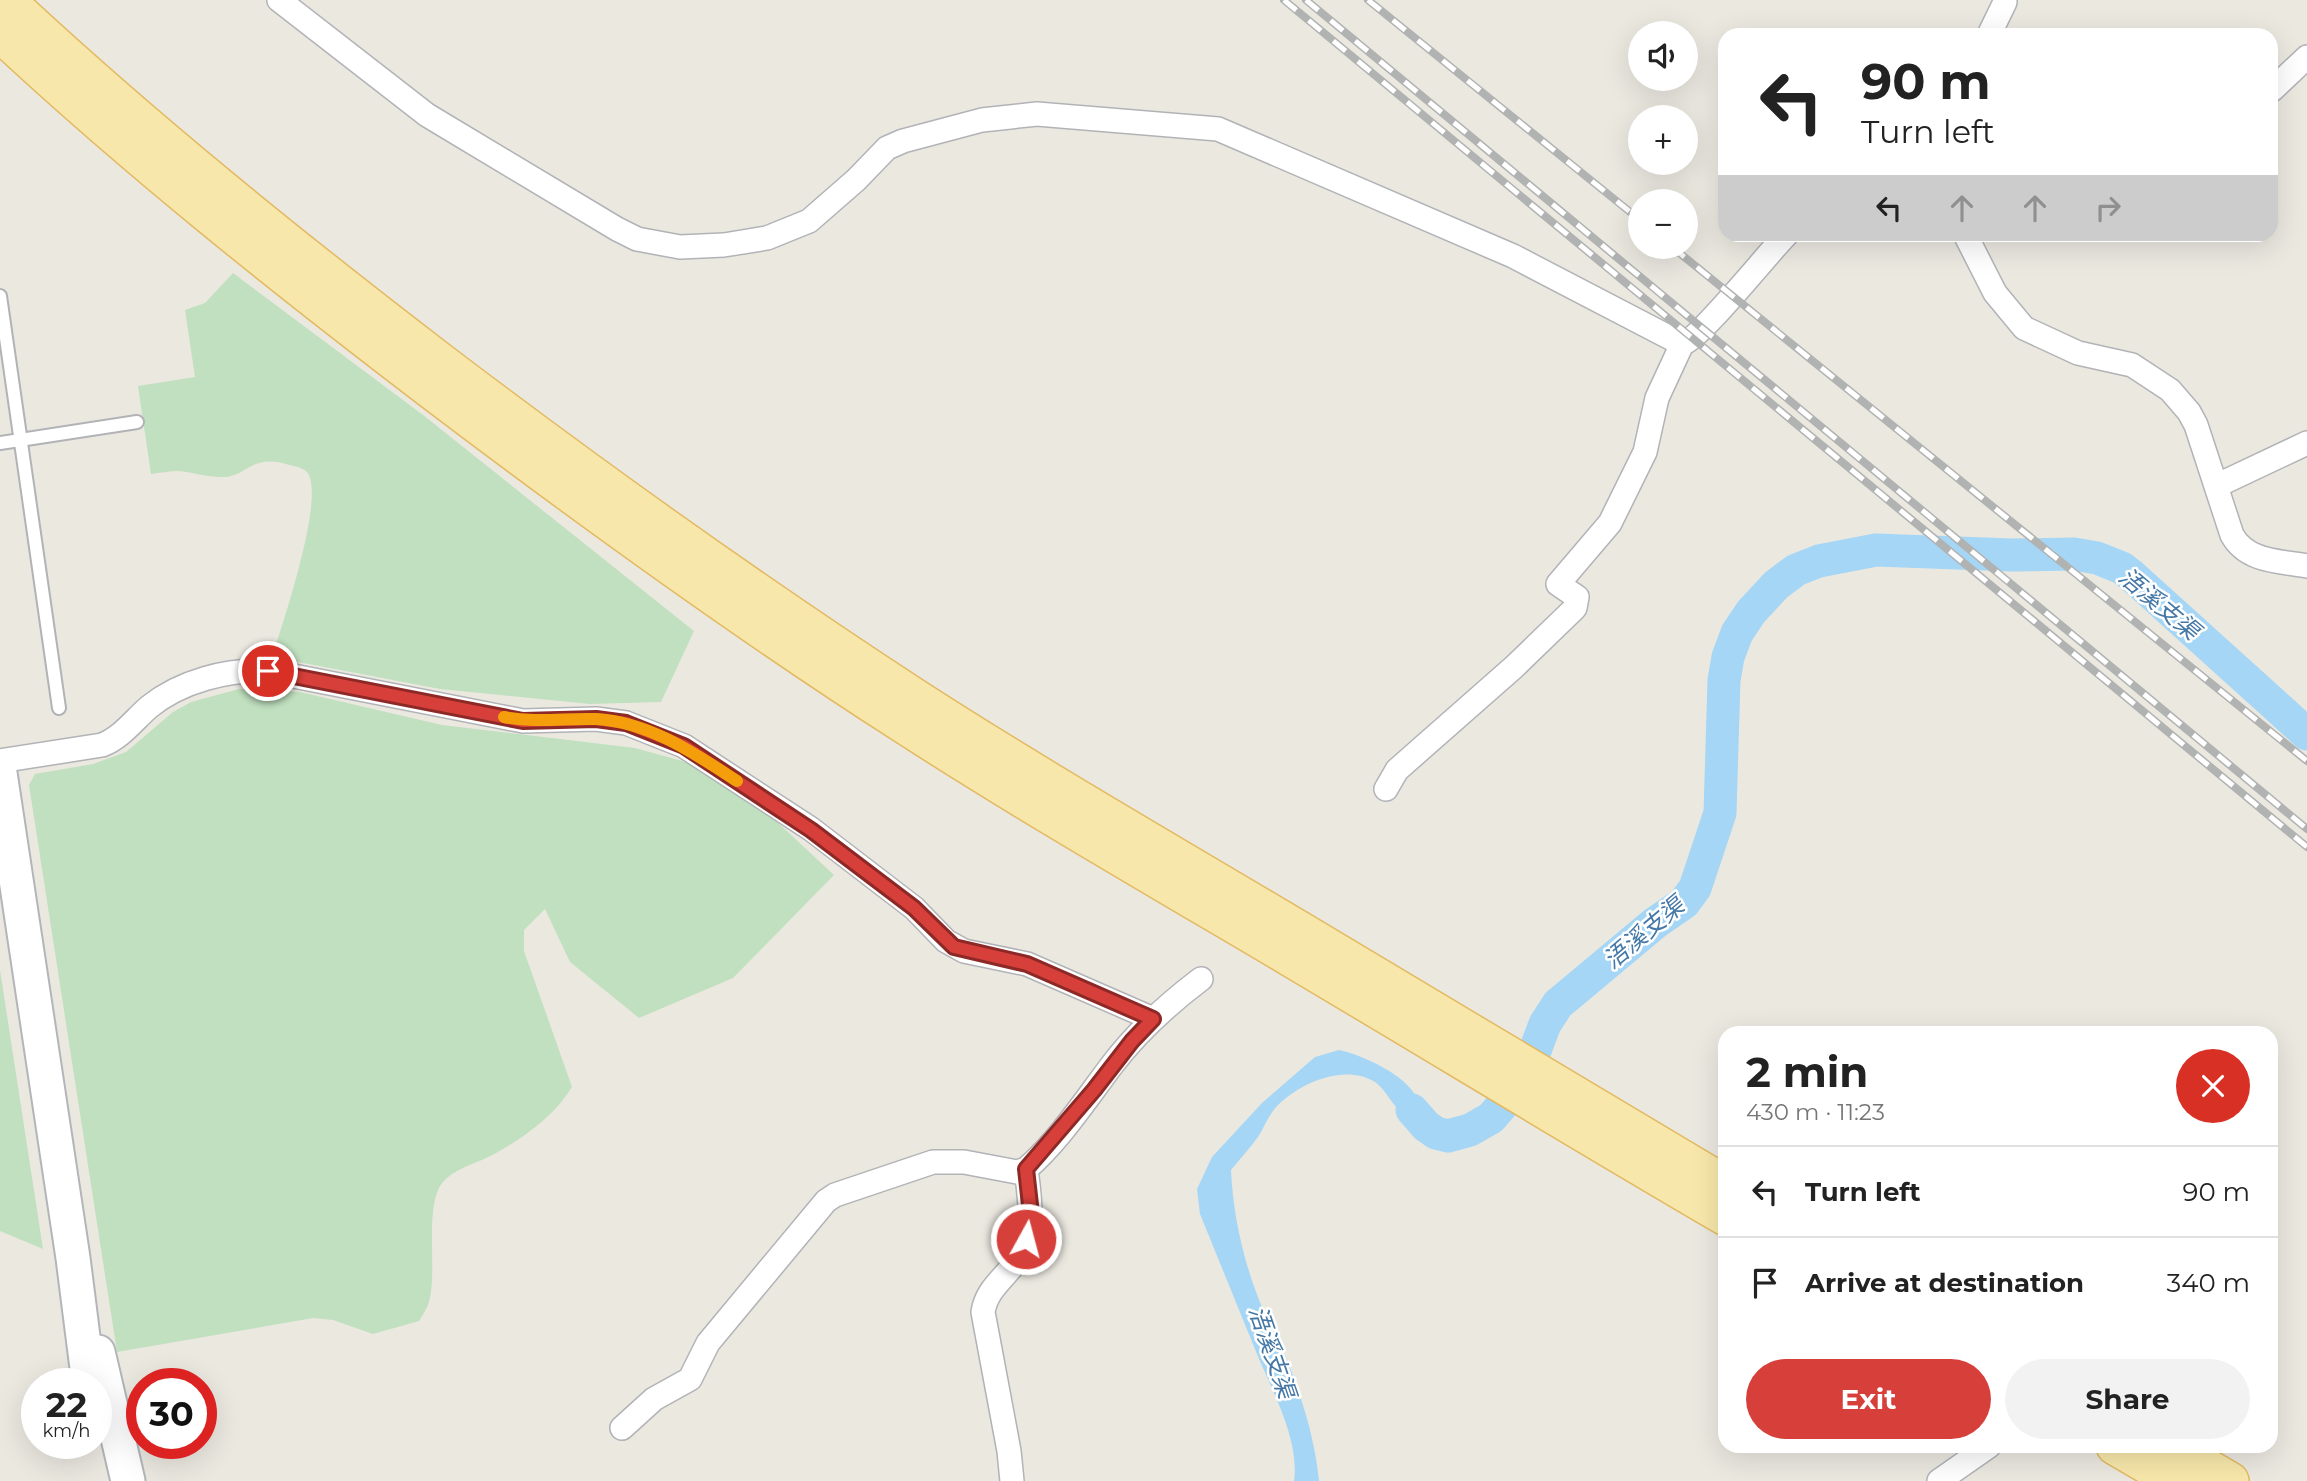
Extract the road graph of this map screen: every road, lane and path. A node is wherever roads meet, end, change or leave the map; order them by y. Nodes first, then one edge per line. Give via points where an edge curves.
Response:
1 (6, 0) edge
2 (279, 0) edge
3 (2005, 2) dead end
4 (1992, 28) edge
5 (0, 33) edge
6 (2307, 57) edge
7 (2278, 84) edge
8 (1780, 242) edge
9 (1969, 242) edge
10 (0, 296) edge
11 (1682, 344) junction
12 (138, 422) dead end
13 (21, 440) junction
14 (0, 443) edge
15 (2307, 443) edge
16 (2216, 486) junction
17 (2307, 566) edge
18 (59, 708) dead end
19 (0, 761) edge
20 (0, 773) edge
21 (1386, 789) dead end
22 (1200, 979) dead end
23 (1153, 1019) junction
24 (1475, 1052) junction
25 (1570, 1109) junction
26 (1026, 1169) junction
27 (1718, 1181) edge
28 (1718, 1211) edge
29 (73, 1258) junction
30 (87, 1368) edge
31 (622, 1428) dead end
32 (1979, 1453) edge
33 (2127, 1453) edge
34 (2182, 1453) edge
35 (103, 1459) edge
36 (107, 1481) edge
37 (128, 1481) edge
38 (1012, 1481) edge
39 (1939, 1481) edge
40 (2175, 1481) edge
41 (2230, 1481) edge

1 - 24 main road via 245,208 496,404 711,560 993,748
2 - 11 street via 427,115 637,239 680,247 767,238 809,221 887,148 982,120 1037,114 1191,126 1218,129 1513,256
3 - 4 street
5 - 24 main road via 100,124 342,321 730,607 979,772
6 - 7 street
8 - 11 street
9 - 16 street via 1995,293 2024,328 2078,354 2132,365 2170,390 2196,425
10 - 13 lane
11 - 21 street via 1657,398 1645,452 1609,523 1559,583 1577,597 1576,607 1397,770
12 - 13 lane
13 - 14 lane
13 - 18 lane
15 - 16 street
16 - 17 street via 2239,548 2259,558
19 - 23 street via 102,745 178,690 248,670 523,721 626,723 684,746 811,830 914,908 954,947 1027,964
20 - 29 main road
22 - 23 street
23 - 26 street
24 - 25 main road
25 - 27 main road
25 - 28 main road
26 - 31 street via 933,1162 835,1195 708,1343 690,1379 654,1399
26 - 38 street via 1031,1214 1026,1239 1018,1258 988,1293 983,1312
29 - 30 main road
29 - 37 main road
32 - 39 street
33 - 40 main road
34 - 41 main road
35 - 36 main road

